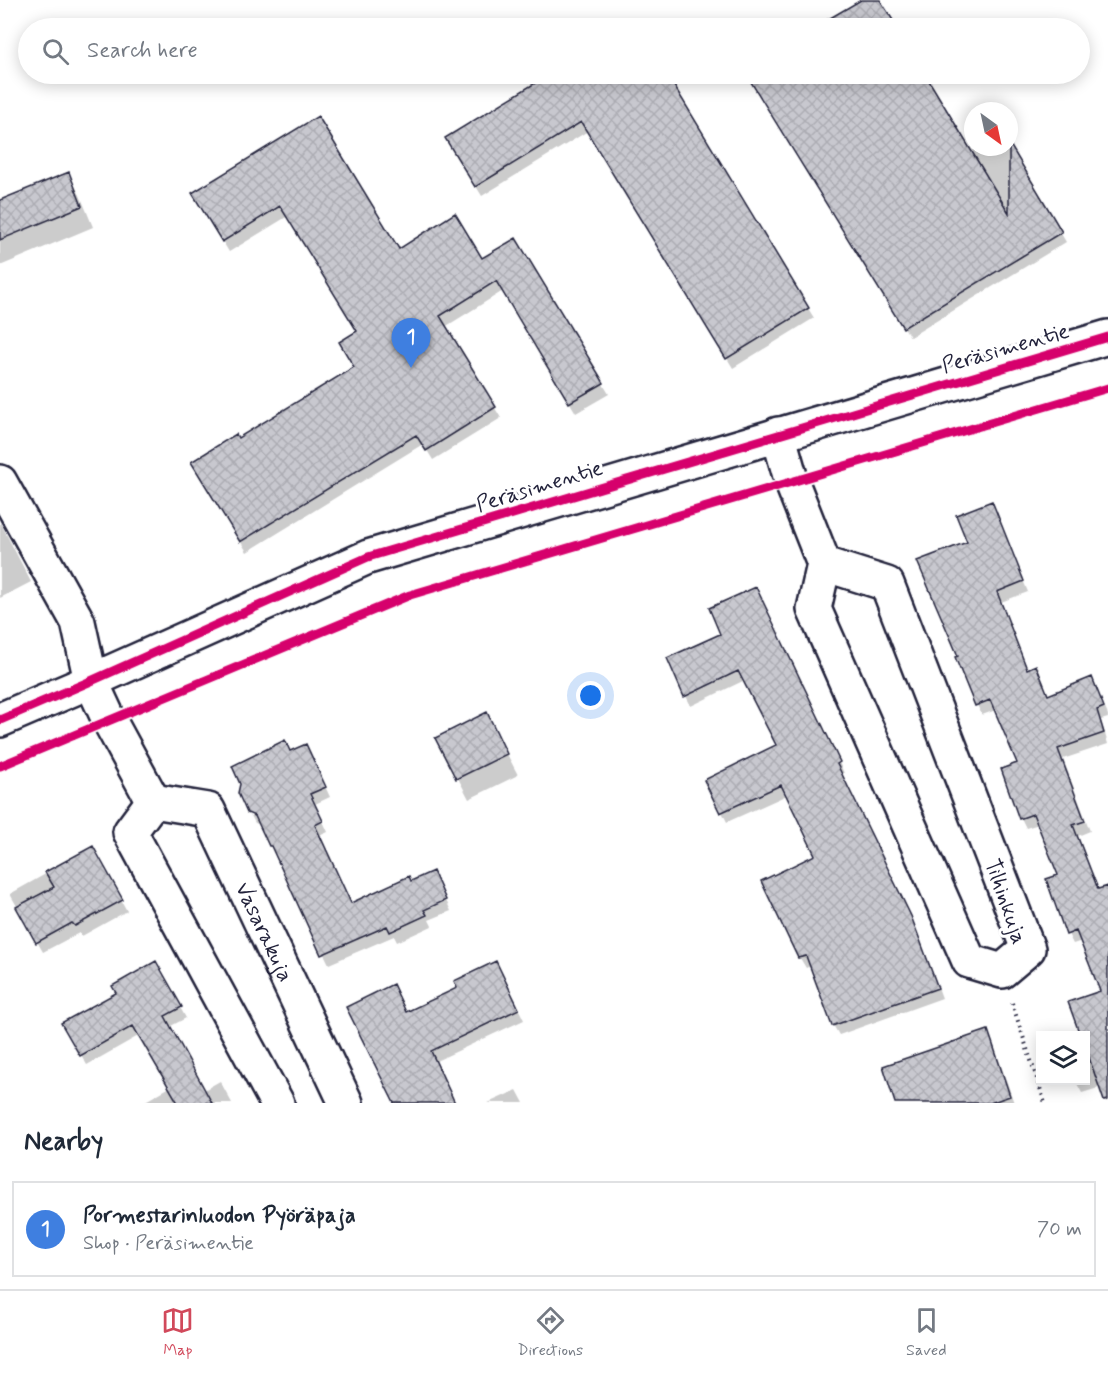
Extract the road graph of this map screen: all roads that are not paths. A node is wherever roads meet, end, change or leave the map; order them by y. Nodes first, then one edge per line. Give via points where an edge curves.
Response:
1 (1108, 337) edge
2 (778, 434) junction
3 (0, 482) edge
4 (824, 564) junction
5 (91, 681) junction
6 (0, 720) edge
7 (153, 801) junction
8 (277, 1103) edge
9 (346, 1103) edge

1 - 2 street, Peräsimentie
2 - 4 street via 792,483
2 - 5 street, Peräsimentie via 369,557
3 - 5 street via 78,622
4 - 4 street, Tilhinkuja via 814,609 969,961 1002,971 1028,949 887,584
5 - 6 street, Peräsimentie
5 - 7 street
7 - 8 street via 130,832
7 - 9 street, Vasarakuja via 208,810

